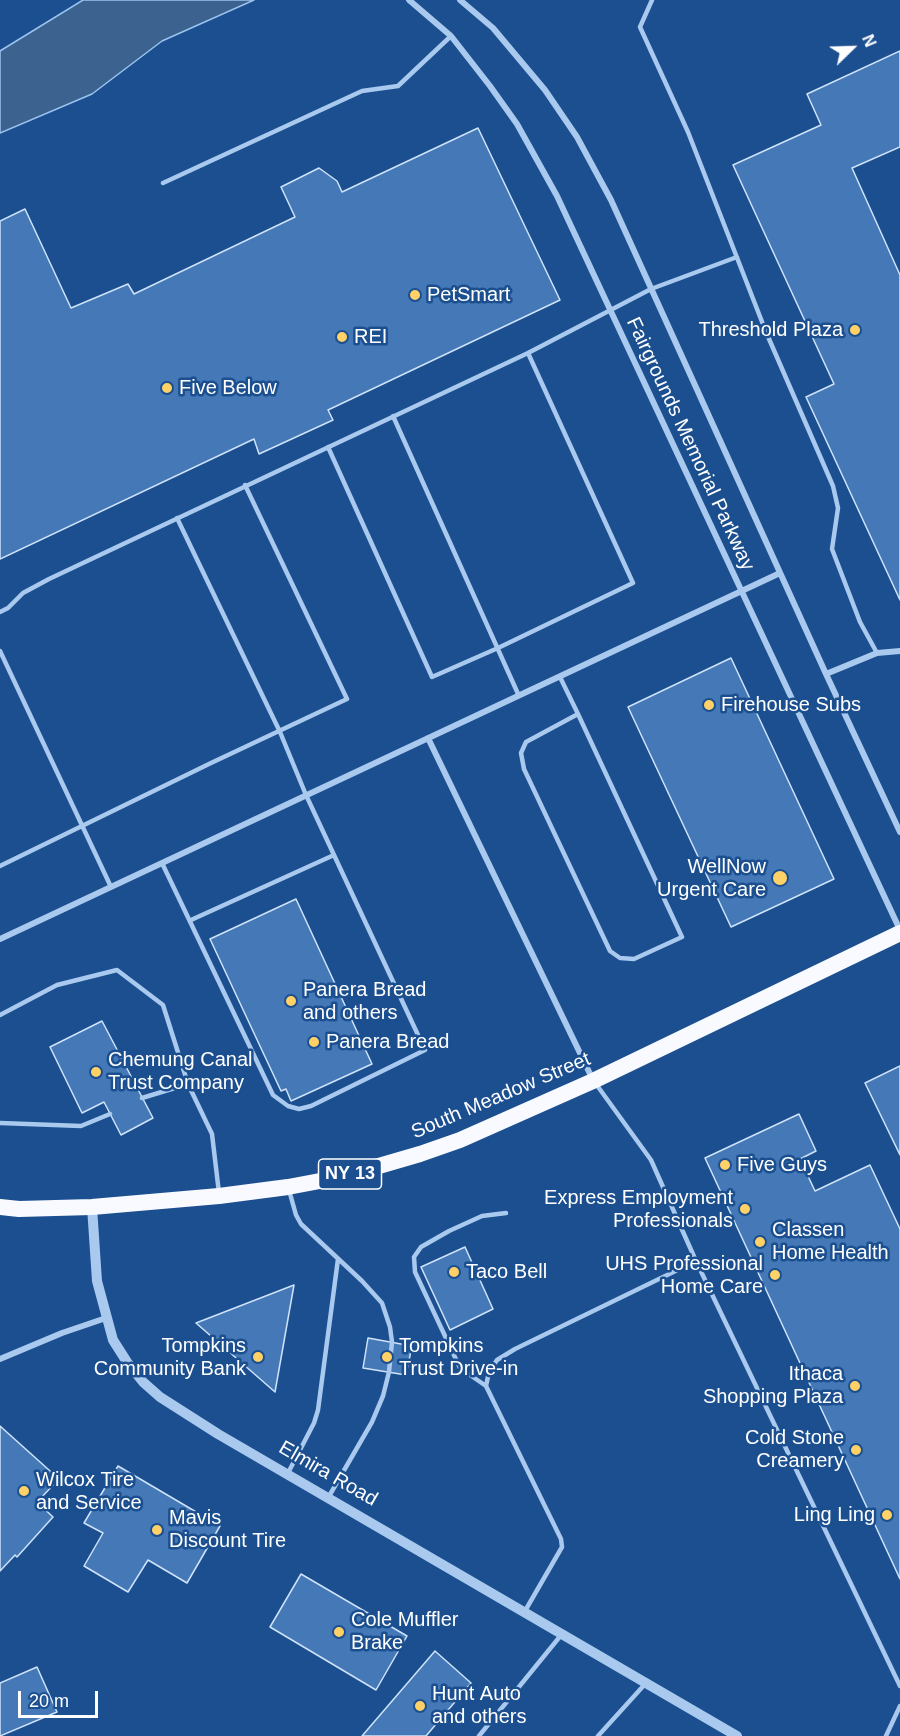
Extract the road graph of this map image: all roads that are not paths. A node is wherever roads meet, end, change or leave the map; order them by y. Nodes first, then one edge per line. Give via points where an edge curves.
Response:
1 (409, 0) edge
2 (460, 0) edge
3 (652, 0) edge
4 (451, 36) junction
5 (163, 183) dead end
6 (737, 257) junction
7 (651, 289) junction
8 (609, 310) junction
9 (528, 353) junction
10 (393, 416) junction
11 (328, 447) junction
12 (245, 485) junction
13 (177, 518) junction
14 (780, 573) junction
15 (741, 591) junction
16 (0, 612) edge
17 (498, 648) junction
18 (0, 651) edge
19 (900, 651) edge
20 (877, 653) junction
21 (826, 674) junction
22 (560, 677) junction
23 (519, 696) junction
24 (578, 714) junction
25 (280, 732) junction
26 (428, 738) junction
27 (306, 795) junction
28 (81, 827) junction
29 (900, 832) edge
30 (334, 855) junction
31 (162, 863) junction
32 (0, 866) edge
33 (111, 887) junction
34 (191, 920) junction
35 (900, 931) edge
36 (0, 939) edge
37 (0, 1015) edge
38 (593, 1081) junction
39 (188, 1084) junction
40 (142, 1098) dead end
41 (110, 1114) dead end
42 (0, 1123) edge
43 (288, 1187) junction
44 (219, 1196) junction
45 (0, 1207) edge
46 (92, 1208) junction
47 (506, 1214) dead end
48 (338, 1259) junction
49 (696, 1261) junction
50 (106, 1318) junction
51 (0, 1359) edge
52 (486, 1386) junction
53 (288, 1475) junction
54 (328, 1498) junction
55 (524, 1612) junction
56 (562, 1634) junction
57 (645, 1683) junction
58 (900, 1686) edge
59 (900, 1706) edge
60 (479, 1736) edge
61 (598, 1736) edge
62 (737, 1736) edge
63 (886, 1736) edge

1 - 4 street, Fairgrounds Memorial Parkway
2 - 7 street, Fairgrounds Memorial Parkway via 493,28 545,90 577,137
3 - 6 lane via 640,27 688,132
4 - 5 lane via 398,86 362,91
4 - 8 street, Fairgrounds Memorial Parkway via 518,124
6 - 7 lane
6 - 20 lane via 833,486 838,508 832,549 860,622
7 - 8 lane
7 - 14 street, Fairgrounds Memorial Parkway
8 - 9 lane
8 - 15 street, Fairgrounds Memorial Parkway
9 - 10 lane
9 - 17 lane via 633,583
10 - 11 lane
10 - 17 lane
11 - 12 lane
11 - 17 lane via 432,676
12 - 13 lane
12 - 25 lane via 348,699
13 - 16 lane via 49,579
13 - 25 lane
14 - 15 street
14 - 21 street, Fairgrounds Memorial Parkway
15 - 22 street
15 - 35 street, Fairgrounds Memorial Parkway
17 - 23 lane
18 - 28 lane
19 - 20 street
20 - 21 street
21 - 29 street, Fairgrounds Memorial Parkway
22 - 23 street
22 - 24 lane
23 - 26 street
24 - 24 lane via 682,937 634,959 620,958 610,951 524,769 521,753 525,742
25 - 27 lane
25 - 28 lane
26 - 27 street
26 - 38 street
27 - 30 lane
27 - 31 street
28 - 32 lane
28 - 33 lane
30 - 34 lane
30 - 34 lane via 425,1050 311,1106 288,1106 273,1095
31 - 33 street
31 - 34 lane
33 - 36 street
35 - 38 highway, South Meadow Street / NY 13
37 - 39 lane via 57,985 117,970 163,1005
38 - 43 highway, South Meadow Street / NY 13 via 420,1154
38 - 49 lane via 651,1160
39 - 40 lane
39 - 44 lane via 212,1134
41 - 42 lane via 81,1126
43 - 44 highway, South Meadow Street / NY 13
43 - 48 lane via 301,1224
44 - 46 highway, South Meadow Street / NY 13
45 - 46 highway, NY 13
46 - 50 street, Elmira Road via 97,1281
47 - 52 lane via 482,1216 449,1231 421,1246 414,1257 415,1272 460,1368
48 - 53 lane via 318,1410
48 - 54 lane via 382,1304 392,1342 379,1405
49 - 52 lane via 515,1349 497,1360
49 - 58 lane
50 - 51 street
50 - 53 street, Elmira Road via 113,1340 127,1362 160,1397
52 - 55 lane via 561,1539 562,1546
53 - 54 street, Elmira Road
54 - 55 street, Elmira Road
55 - 56 street, Elmira Road
56 - 57 street, Elmira Road
56 - 60 lane
57 - 61 lane
57 - 62 street, Elmira Road
59 - 63 lane

